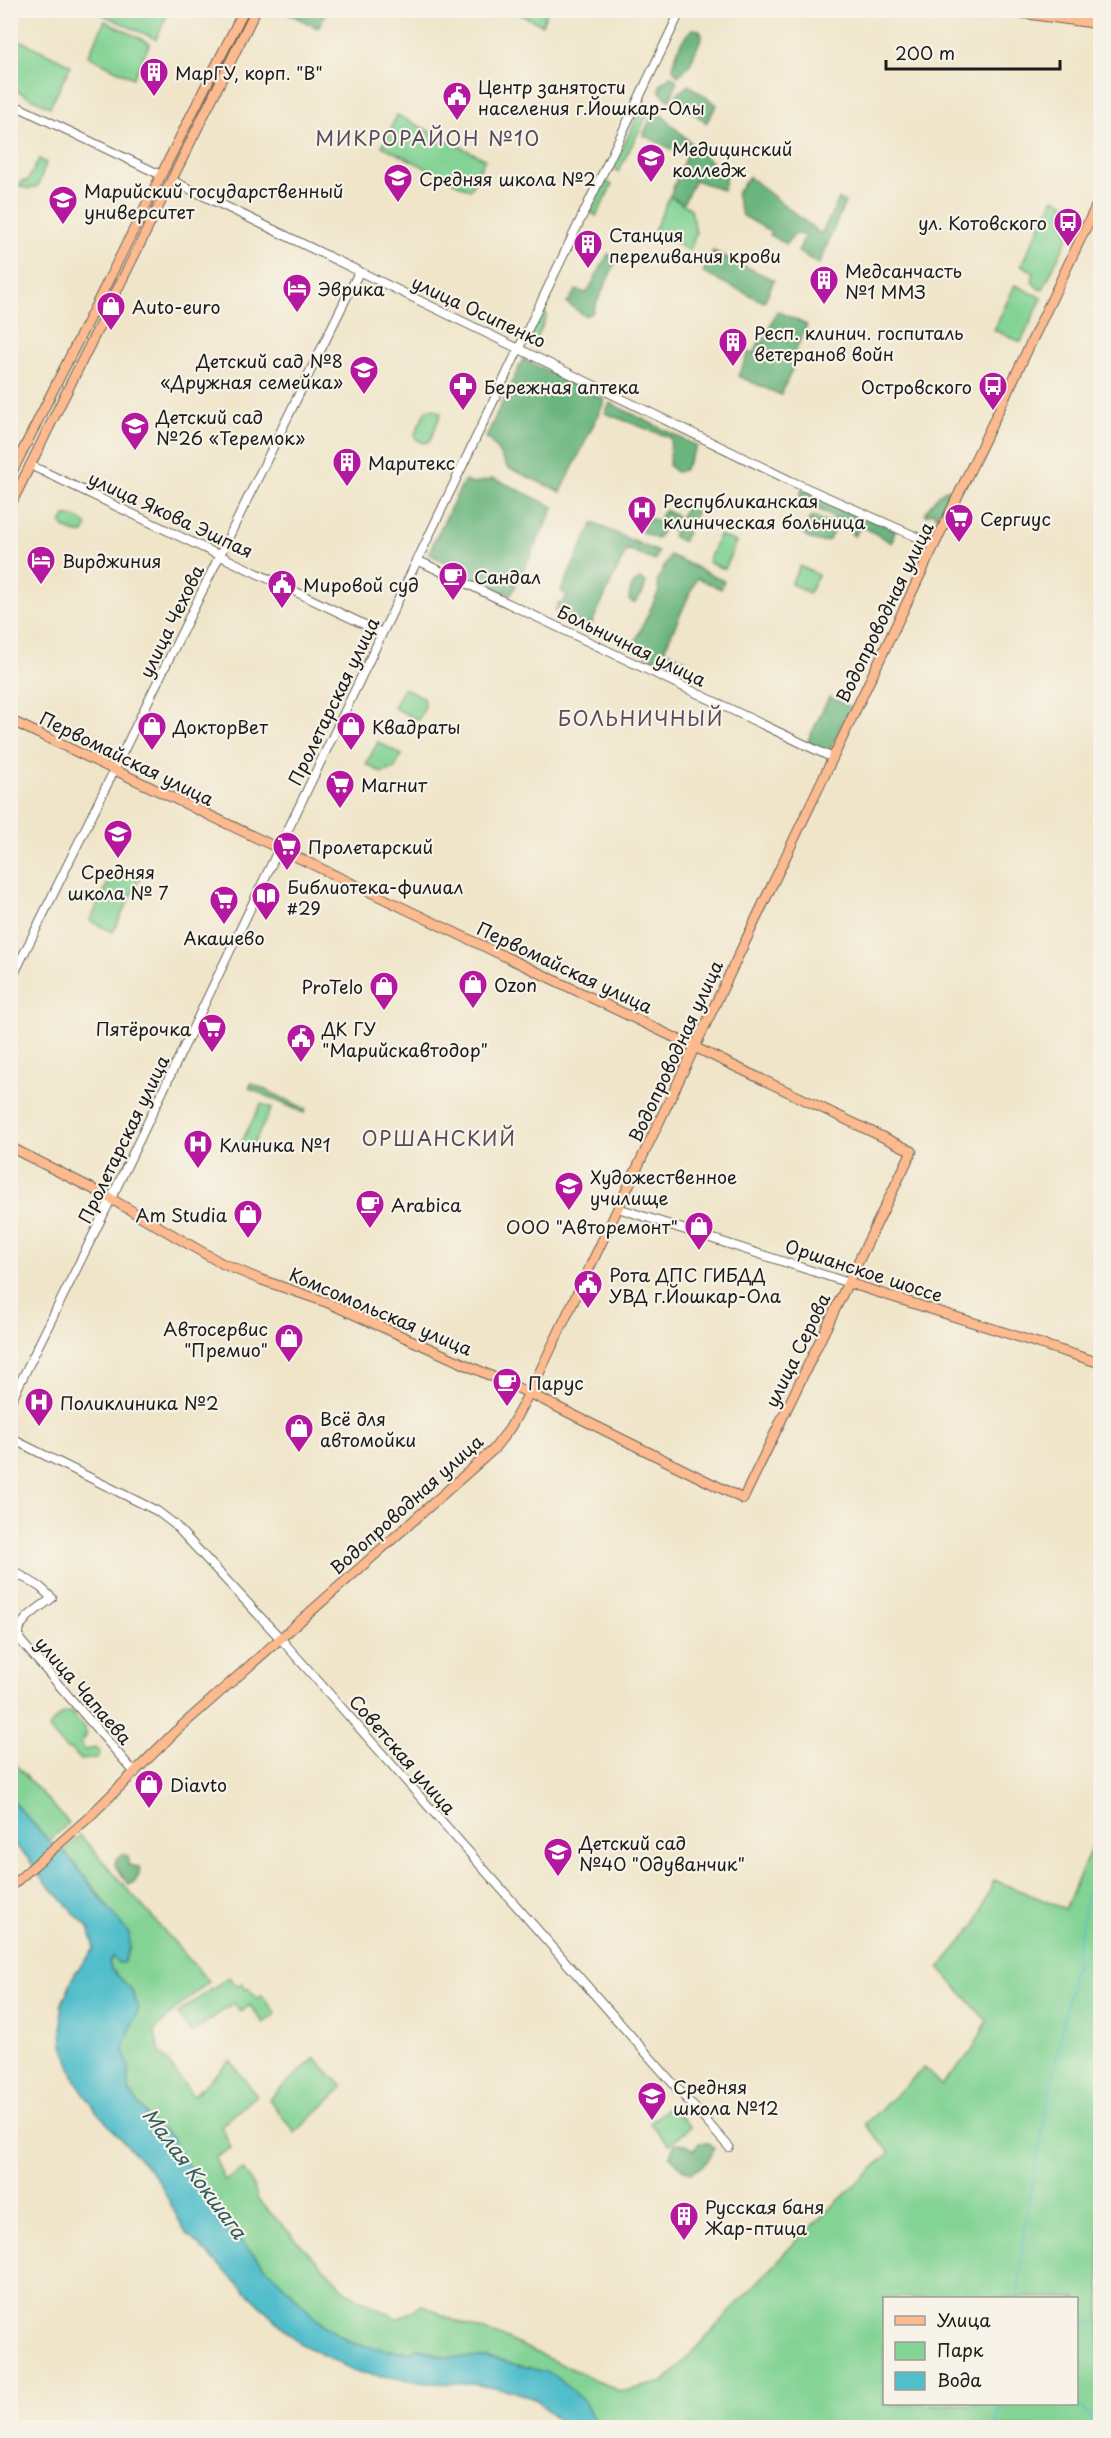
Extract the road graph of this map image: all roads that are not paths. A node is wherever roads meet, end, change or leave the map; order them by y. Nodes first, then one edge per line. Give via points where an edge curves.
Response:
1 (244, 10) edge
2 (256, 10) edge
3 (681, 10) edge
4 (998, 10) edge
5 (1101, 24) edge
6 (10, 103) edge
7 (161, 175) junction
8 (171, 180) junction
9 (1101, 198) edge
10 (359, 272) junction
11 (519, 348) junction
12 (15, 457) edge
13 (30, 465) junction
14 (10, 476) edge
15 (10, 506) edge
16 (935, 545) junction
17 (220, 556) junction
18 (417, 560) junction
19 (382, 633) junction
20 (10, 720) edge
21 (833, 758) junction
22 (114, 771) junction
23 (279, 849) junction
24 (10, 982) edge
25 (694, 1047) junction
26 (10, 1147) edge
27 (912, 1151) joint
28 (111, 1199) junction
29 (618, 1208) junction
30 (849, 1282) junction
31 (1101, 1363) edge
32 (529, 1393) junction
33 (10, 1403) edge
34 (10, 1438) edge
35 (743, 1499) joint
36 (10, 1569) edge
37 (280, 1638) junction
38 (135, 1773) junction
39 (10, 1887) edge
40 (729, 2146) dead end

1 - 7 main road
2 - 8 main road
3 - 11 street, Пролетарская улица
4 - 5 main road
6 - 7 street, улица Осипенко
7 - 8 main road, улица Осипенко
7 - 12 main road
8 - 10 street, улица Осипенко
8 - 13 main road
9 - 16 main road, Водопроводная улица
10 - 11 street, улица Осипенко
10 - 17 street, улица Чехова
11 - 16 street, улица Осипенко via 793,482
11 - 18 street, Пролетарская улица
12 - 13 main road, улица Якова Эшпая
12 - 14 main road
13 - 15 main road
13 - 17 street, улица Якова Эшпая
16 - 21 main road, Водопроводная улица
17 - 19 street, улица Якова Эшпая
17 - 22 street, улица Чехова
18 - 19 street, Пролетарская улица
18 - 21 street, Больничная улица
19 - 23 street, Пролетарская улица
20 - 22 main road, Первомайская улица
21 - 25 main road, Водопроводная улица
22 - 23 main road, Первомайская улица
22 - 24 street, улица Чехова
23 - 25 main road, Первомайская улица
23 - 28 street, Пролетарская улица
25 - 27 main road, Первомайская улица
25 - 29 main road, Водопроводная улица
26 - 28 main road, Комсомольская улица
27 - 30 main road, улица Серова
28 - 32 main road, Комсомольская улица via 240,1272 326,1302
28 - 33 street, Пролетарская улица
29 - 30 street, Оршанское шоссе
29 - 32 main road, Водопроводная улица
30 - 31 main road, Оршанское шоссе
30 - 35 main road, улица Серова
32 - 35 main road, Комсомольская улица
32 - 37 main road, Водопроводная улица via 493,1450
34 - 37 street, Советская улица via 165,1515
36 - 38 street, улица Чапаева via 52,1599 20,1624 18,1633 25,1647
37 - 38 main road, Водопроводная улица
37 - 40 street, Советская улица
38 - 39 main road, Водопроводная улица

